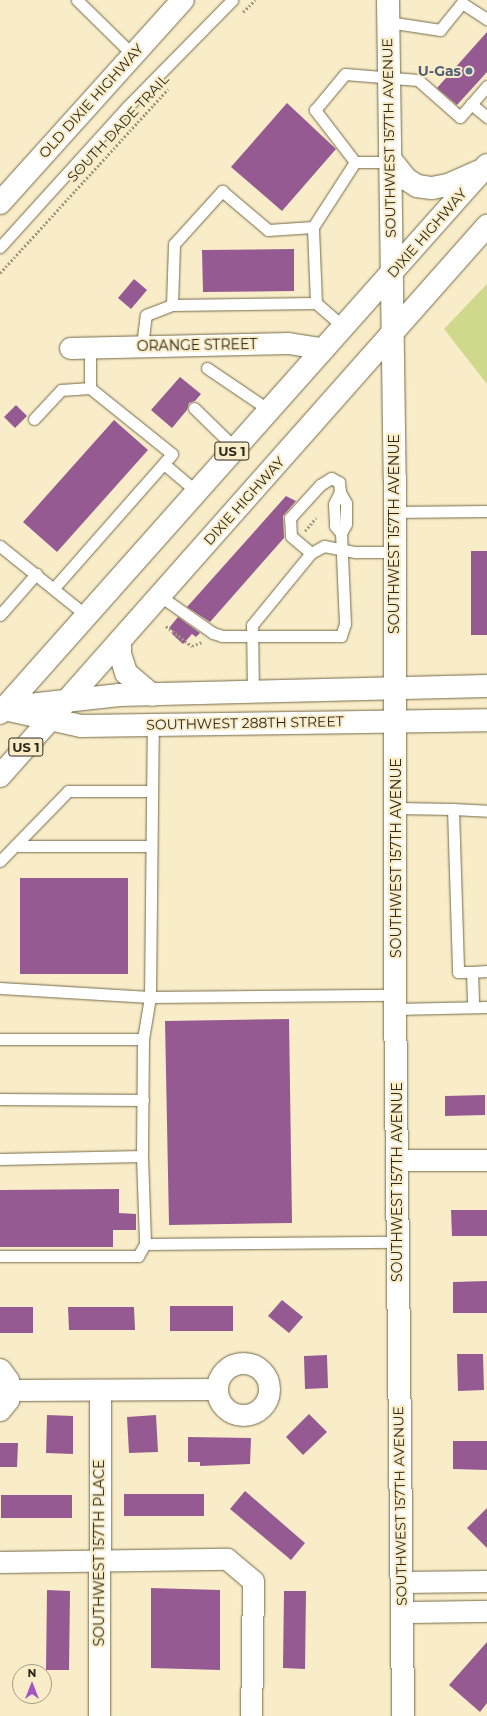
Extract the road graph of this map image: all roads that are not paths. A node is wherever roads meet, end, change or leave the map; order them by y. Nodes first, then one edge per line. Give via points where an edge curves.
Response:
1 (76, 0) edge
2 (183, 0) edge
3 (232, 0) edge
4 (388, 0) edge
5 (464, 2) edge
6 (487, 19) edge
7 (388, 22) junction
8 (133, 55) junction
9 (389, 78) junction
10 (487, 86) edge
11 (471, 104) junction
12 (487, 117) edge
13 (390, 161) junction
14 (355, 162) junction
15 (485, 167) edge
16 (0, 203) edge
17 (487, 226) edge
18 (312, 227) junction
19 (0, 247) edge
20 (391, 275) junction
21 (316, 303) junction
22 (172, 305) junction
23 (344, 326) junction
24 (392, 335) junction
25 (142, 346) junction
26 (90, 347) junction
27 (70, 348) dead end
28 (324, 349) junction
29 (207, 368) dead end
30 (90, 388) junction
31 (194, 408) dead end
32 (269, 410) junction
33 (34, 419) dead end
34 (235, 448) junction
35 (164, 464) junction
36 (196, 491) junction
37 (487, 511) edge
38 (394, 512) junction
39 (0, 546) edge
40 (342, 549) junction
41 (395, 552) junction
42 (311, 553) junction
43 (36, 574) junction
44 (54, 588) junction
45 (160, 596) junction
46 (0, 615) edge
47 (87, 616) junction
48 (251, 636) junction
49 (120, 641) junction
50 (487, 686) edge
51 (395, 689) junction
52 (253, 693) junction
53 (152, 695) junction
54 (69, 700) junction
55 (2, 710) edge
56 (52, 718) junction
57 (487, 720) edge
58 (396, 721) junction
59 (153, 724) junction
60 (0, 776) edge
61 (152, 790) junction
62 (396, 808) junction
63 (453, 809) junction
64 (487, 811) edge
65 (15, 846) junction
66 (151, 846) junction
67 (0, 862) edge
68 (487, 971) edge
69 (472, 972) junction
70 (0, 988) edge
71 (150, 998) junction
72 (395, 1002) junction
73 (473, 1007) junction
74 (487, 1007) edge
75 (0, 1039) edge
76 (143, 1039) junction
77 (0, 1099) edge
78 (143, 1100) junction
79 (142, 1156) junction
80 (0, 1159) edge
81 (397, 1160) junction
82 (487, 1160) edge
83 (397, 1242) junction
84 (145, 1244) junction
85 (0, 1256) edge
86 (0, 1369) edge
87 (217, 1389) dead end
88 (10, 1390) junction
89 (100, 1390) junction
90 (0, 1410) edge
91 (99, 1559) junction
92 (0, 1562) edge
93 (487, 1581) edge
94 (402, 1582) junction
95 (487, 1611) edge
96 (402, 1612) junction
97 (99, 1716) edge
98 (251, 1716) edge
99 (403, 1716) edge

1 - 8 lane
2 - 8 main road, OLD DIXIE HIGHWAY
3 - 19 lane via 127,107
4 - 7 main road, SOUTHWEST 157TH AVENUE
5 - 6 lane
5 - 7 lane via 440,30
7 - 9 main road, SOUTHWEST 157TH AVENUE
8 - 16 main road, OLD DIXIE HIGHWAY
9 - 11 lane via 418,80 460,117
9 - 13 main road, SOUTHWEST 157TH AVENUE
9 - 14 lane via 345,74 315,110
10 - 11 lane
11 - 12 lane
13 - 14 lane
13 - 15 main road via 406,179 417,186 432,188 448,185
13 - 20 main road, SOUTHWEST 157TH AVENUE
14 - 18 lane
15 - 20 main road, DIXIE HIGHWAY / US 1
17 - 24 main road, DIXIE HIGHWAY / US 1
18 - 21 lane
18 - 22 lane via 268,230 222,191 174,244
20 - 23 main road, DIXIE HIGHWAY / US 1
20 - 24 main road, SOUTHWEST 157TH AVENUE
21 - 22 lane
21 - 23 lane
22 - 25 lane via 146,315
23 - 28 main road, DIXIE HIGHWAY / US 1
24 - 38 main road, SOUTHWEST 157TH AVENUE
24 - 45 main road, DIXIE HIGHWAY / US 1
25 - 26 street, ORANGE STREET
25 - 28 street, ORANGE STREET via 288,343
26 - 27 street, ORANGE STREET
26 - 30 lane
28 - 32 main road, DIXIE HIGHWAY / US 1
29 - 32 lane
30 - 33 lane via 62,390
30 - 35 lane via 172,454
31 - 34 lane
32 - 34 main road, DIXIE HIGHWAY / US 1
34 - 36 main road, DIXIE HIGHWAY / US 1
35 - 36 lane
35 - 44 lane
36 - 47 main road, DIXIE HIGHWAY / US 1
37 - 38 lane
38 - 41 main road, SOUTHWEST 157TH AVENUE
39 - 43 lane
40 - 41 lane
40 - 42 lane via 319,547
40 - 42 lane via 341,533 335,526 334,504 340,492 338,480 326,481 290,518 291,536
40 - 48 lane via 345,624 341,636
41 - 51 main road, SOUTHWEST 157TH AVENUE
42 - 48 lane via 257,615 252,625
43 - 44 lane
43 - 46 lane
44 - 47 lane
45 - 48 lane via 213,633
45 - 49 main road, DIXIE HIGHWAY / US 1
47 - 55 main road, DIXIE HIGHWAY / US 1
48 - 52 lane
49 - 53 main road via 120,654 126,673
49 - 54 main road, DIXIE HIGHWAY / US 1
50 - 51 main road
51 - 52 main road
51 - 58 main road, SOUTHWEST 157TH AVENUE
52 - 53 main road
53 - 54 main road
54 - 55 main road
54 - 56 main road, DIXIE HIGHWAY / US 1
55 - 56 main road, SOUTHWEST 288TH STREET
56 - 59 main road, SOUTHWEST 288TH STREET via 81,726
56 - 60 main road, DIXIE HIGHWAY / US 1
57 - 58 main road, SOUTHWEST 288TH STREET
58 - 59 main road, SOUTHWEST 288TH STREET
58 - 62 main road, SOUTHWEST 157TH AVENUE
59 - 61 lane
61 - 65 lane via 68,790
61 - 66 lane
62 - 63 lane
62 - 72 main road, SOUTHWEST 157TH AVENUE
63 - 64 lane
63 - 69 lane via 458,972
65 - 66 lane
65 - 67 lane
66 - 71 lane
68 - 69 lane
69 - 73 lane
70 - 71 lane
71 - 72 lane
71 - 76 lane
72 - 73 lane
72 - 81 main road, SOUTHWEST 157TH AVENUE
73 - 74 lane
75 - 76 lane
76 - 78 lane
77 - 78 lane
78 - 79 lane
79 - 80 lane
79 - 84 lane
81 - 82 street
81 - 83 main road, SOUTHWEST 157TH AVENUE
83 - 84 lane
83 - 94 main road, SOUTHWEST 157TH AVENUE
84 - 85 lane via 138,1256
86 - 88 street via 8,1380
87 - 89 street
88 - 89 street
88 - 90 street via 8,1400
89 - 91 street, SOUTHWEST 157TH PLACE
91 - 92 street
91 - 97 street, SOUTHWEST 157TH PLACE
91 - 98 street via 227,1559 253,1581
93 - 94 street
94 - 96 main road, SOUTHWEST 157TH AVENUE
95 - 96 street
96 - 99 main road, SOUTHWEST 157TH AVENUE

